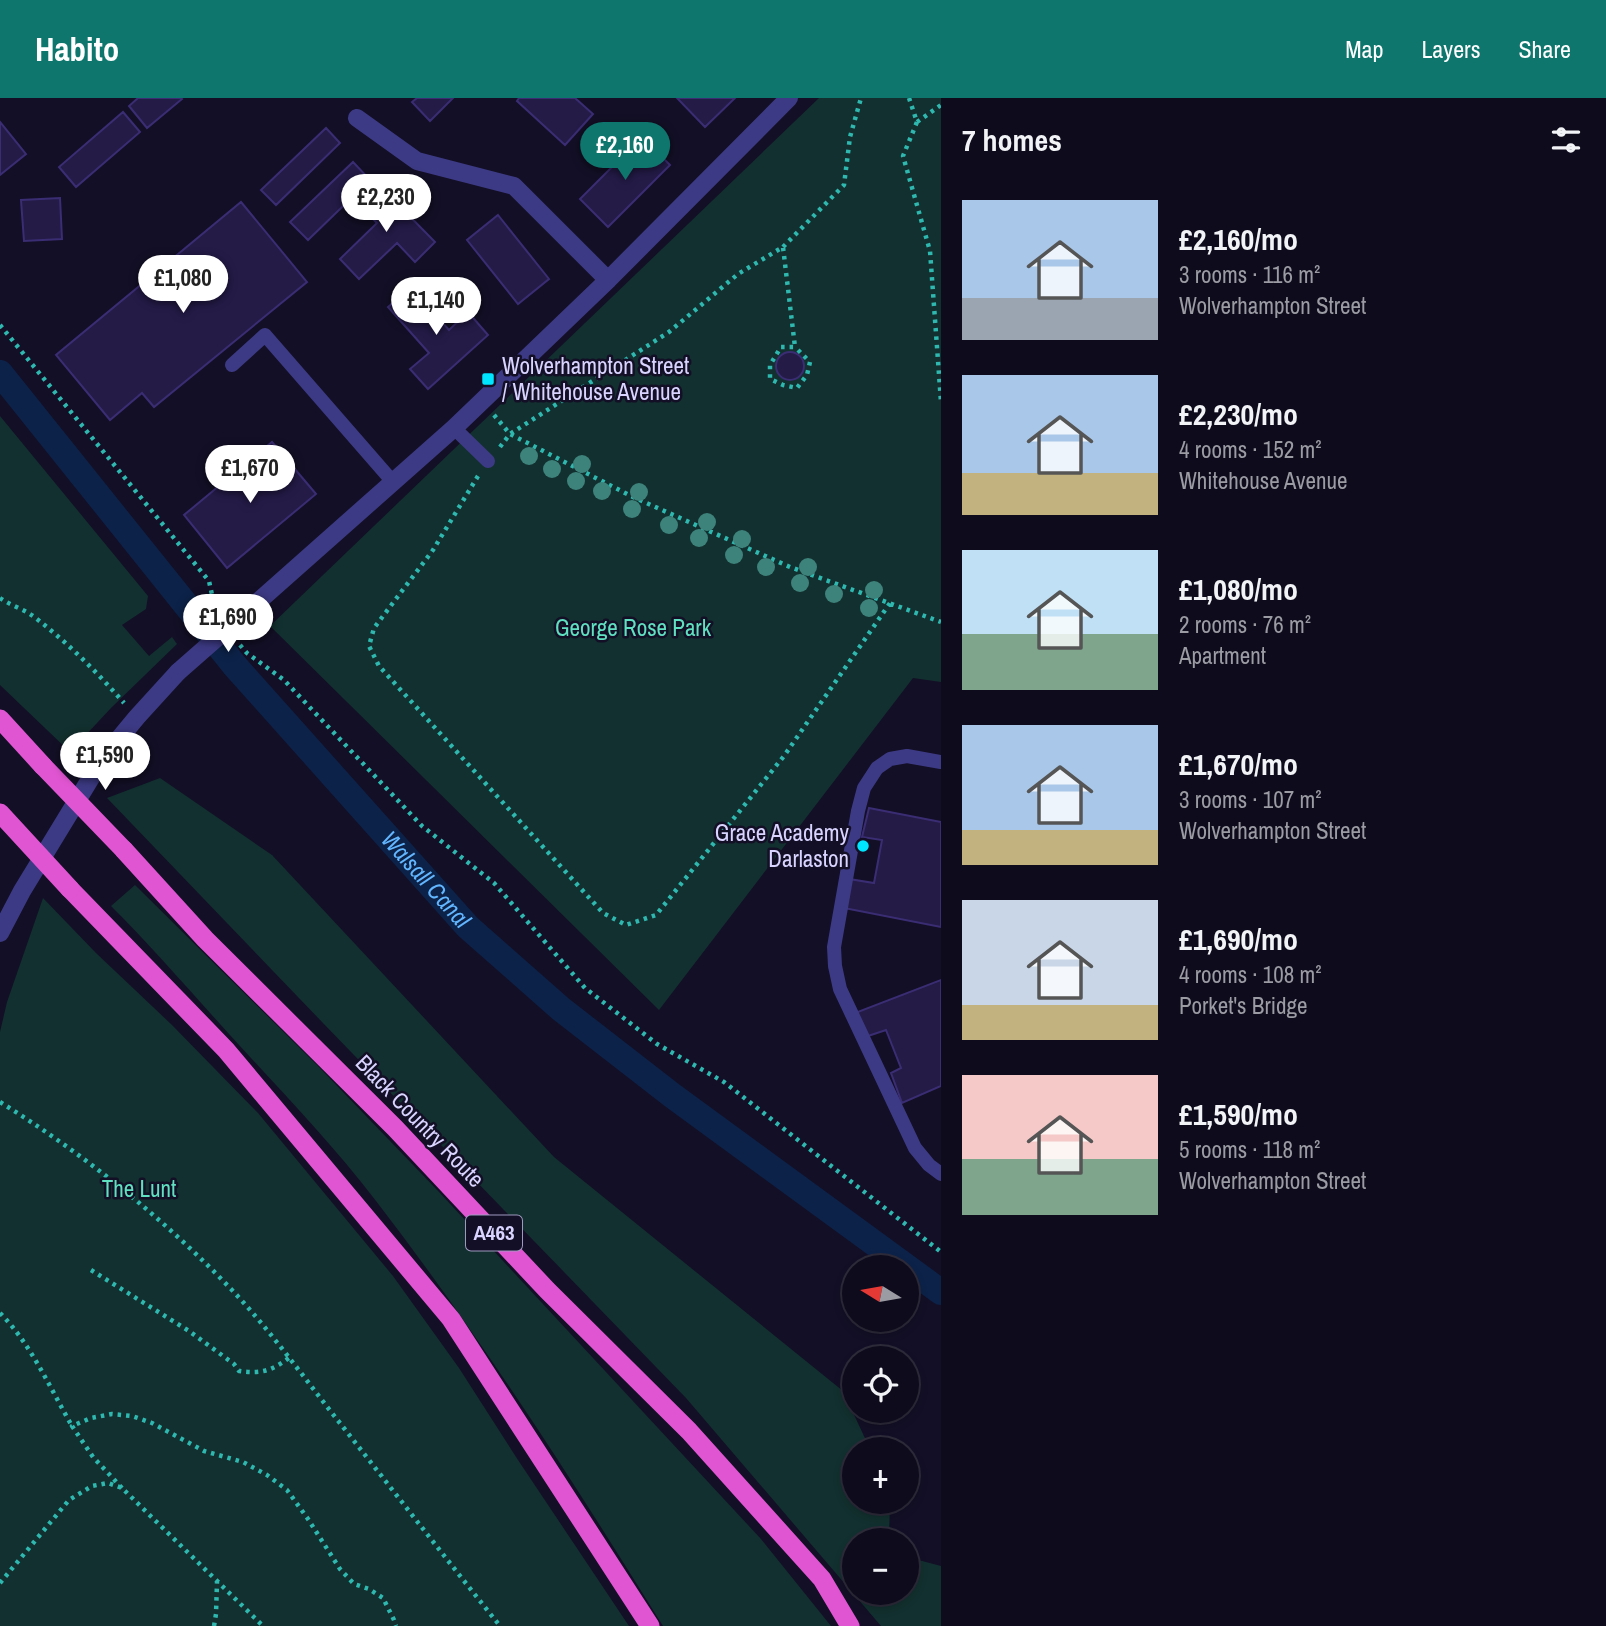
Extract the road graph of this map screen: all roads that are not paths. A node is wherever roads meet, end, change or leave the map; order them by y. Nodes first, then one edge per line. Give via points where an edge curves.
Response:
1 (789, 98) edge
2 (357, 118) dead end
3 (608, 280) junction
4 (232, 365) dead end
5 (454, 428) junction
6 (488, 461) road end
7 (393, 482) junction
8 (0, 719) edge
9 (941, 762) edge
10 (0, 813) edge
11 (0, 933) edge
12 (941, 1174) edge
13 (650, 1626) edge
14 (850, 1626) edge

1 - 3 street
2 - 3 street via 417,160 514,186
3 - 5 street
4 - 7 lane via 265,335
5 - 6 lane
5 - 7 street
7 - 11 street, bridge via 178,672 136,717 103,758
8 - 14 highway, Black Country Route / A463, bridge via 205,939 689,1431 822,1579
9 - 12 lane via 906,756 890,759 877,768 864,788 834,947 840,989 915,1148
10 - 13 highway, bridge via 226,1050 451,1319

